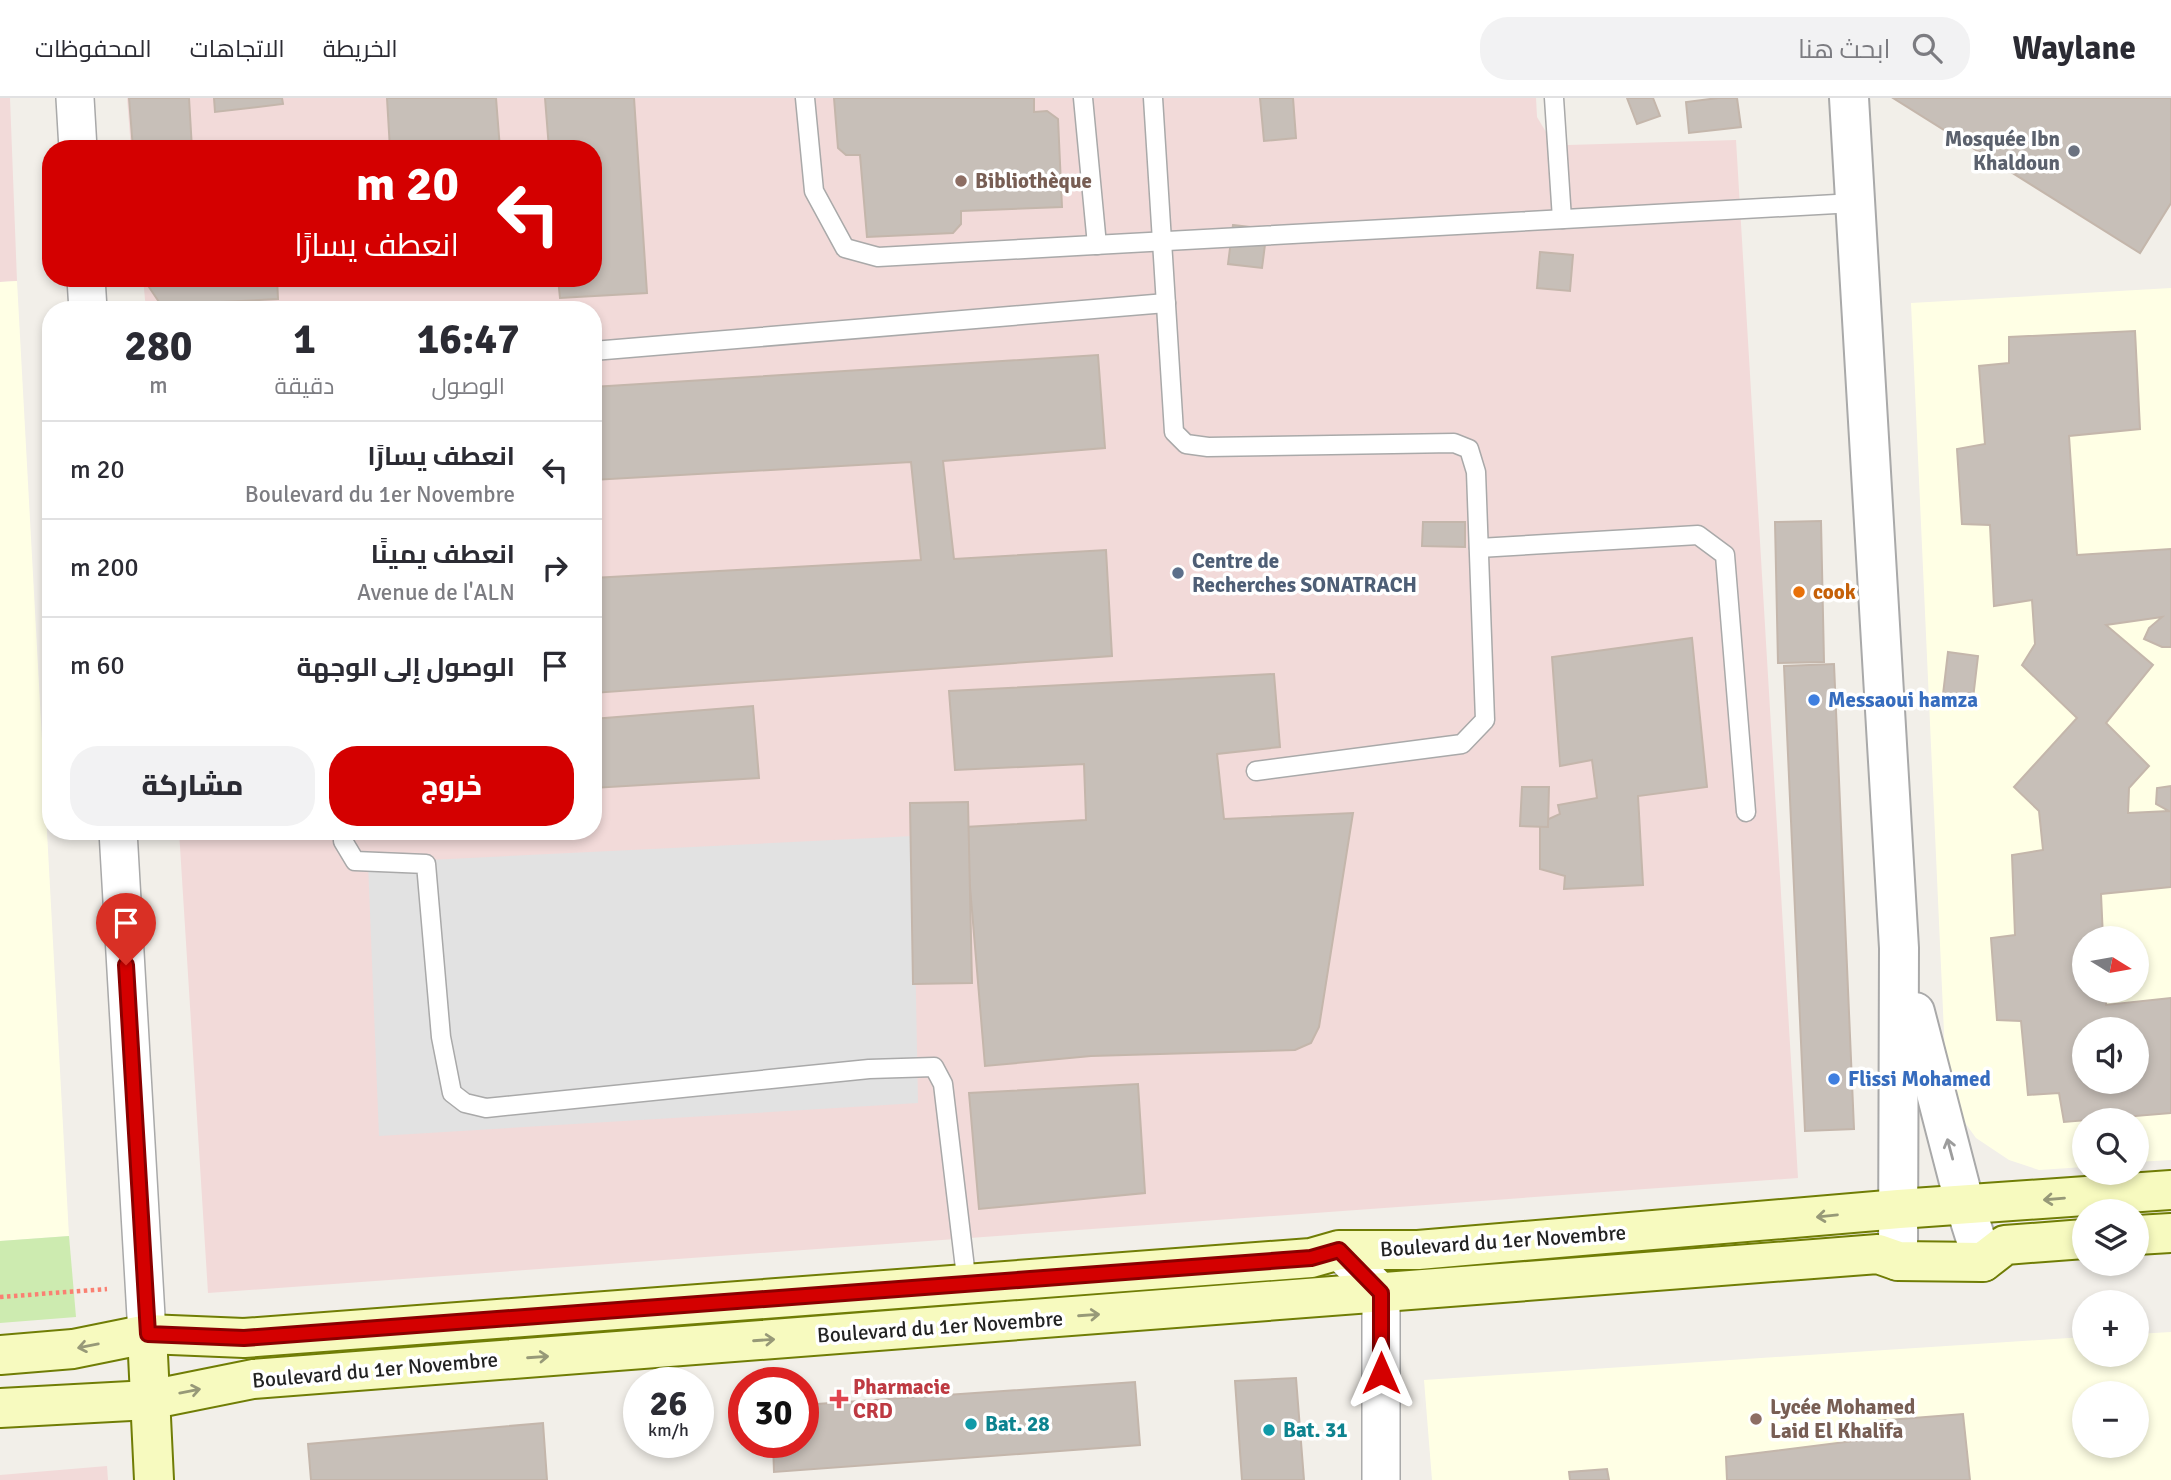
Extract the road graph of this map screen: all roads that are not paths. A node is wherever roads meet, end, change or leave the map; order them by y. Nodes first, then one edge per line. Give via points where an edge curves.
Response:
1 (75, 98) edge
2 (805, 98) edge
3 (1083, 98) edge
4 (1153, 98) edge
5 (1554, 98) edge
6 (1849, 98) edge
7 (77, 140) edge
8 (1854, 203) junction
9 (1562, 219) junction
10 (1163, 241) junction
11 (1097, 245) junction
12 (1166, 303) junction
13 (602, 350) edge
14 (1479, 548) junction
15 (1256, 771) dead end
16 (1746, 812) dead end
17 (119, 840) edge
18 (343, 840) edge
19 (1899, 948) junction
20 (2171, 1190) edge
21 (1965, 1205) junction
22 (1899, 1209) junction
23 (2171, 1233) edge
24 (2149, 1234) edge
25 (2072, 1240) edge
26 (1339, 1250) junction
27 (1898, 1261) junction
28 (1983, 1262) junction
29 (967, 1285) junction
30 (1381, 1293) junction
31 (148, 1334) junction
32 (0, 1355) edge
33 (149, 1400) junction
34 (0, 1408) edge
35 (154, 1480) edge
36 (1381, 1480) edge

1 - 7 street
2 - 11 lane via 814,191 845,247 878,257
3 - 11 lane
4 - 10 lane
5 - 9 lane
6 - 8 street
8 - 9 lane
8 - 19 street
9 - 10 lane
10 - 11 lane
10 - 12 lane
12 - 13 lane
12 - 14 lane via 1174,432 1186,444 1454,443 1469,449 1476,472
14 - 15 lane via 1485,720 1462,744
14 - 16 lane via 1698,535 1725,555
17 - 31 street
18 - 29 lane via 355,861 426,864 441,1037 452,1093 464,1103 486,1108 869,1069 934,1067 943,1084
21 -> 19 street
19 - 22 street
20 -> 21 main road, Boulevard du 1er Novembre
21 - 22 main road, Boulevard du 1er Novembre
21 - 28 street
22 -> 26 main road, Boulevard du 1er Novembre via 1418,1250
22 - 27 street
23 - 24 main road
25 - 28 main road via 2005,1245
26 - 29 main road, Boulevard du 1er Novembre via 1311,1258
26 - 30 street
27 - 28 main road, Boulevard du 1er Novembre
27 - 30 main road, Boulevard du 1er Novembre via 1878,1254
29 - 31 main road, Boulevard du 1er Novembre via 244,1338
33 -> 30 main road, Boulevard du 1er Novembre via 253,1379
30 - 36 street
31 -> 32 main road, Boulevard du 1er Novembre via 73,1349
31 - 33 main road
33 - 34 main road, Boulevard du 1er Novembre
33 - 35 main road

